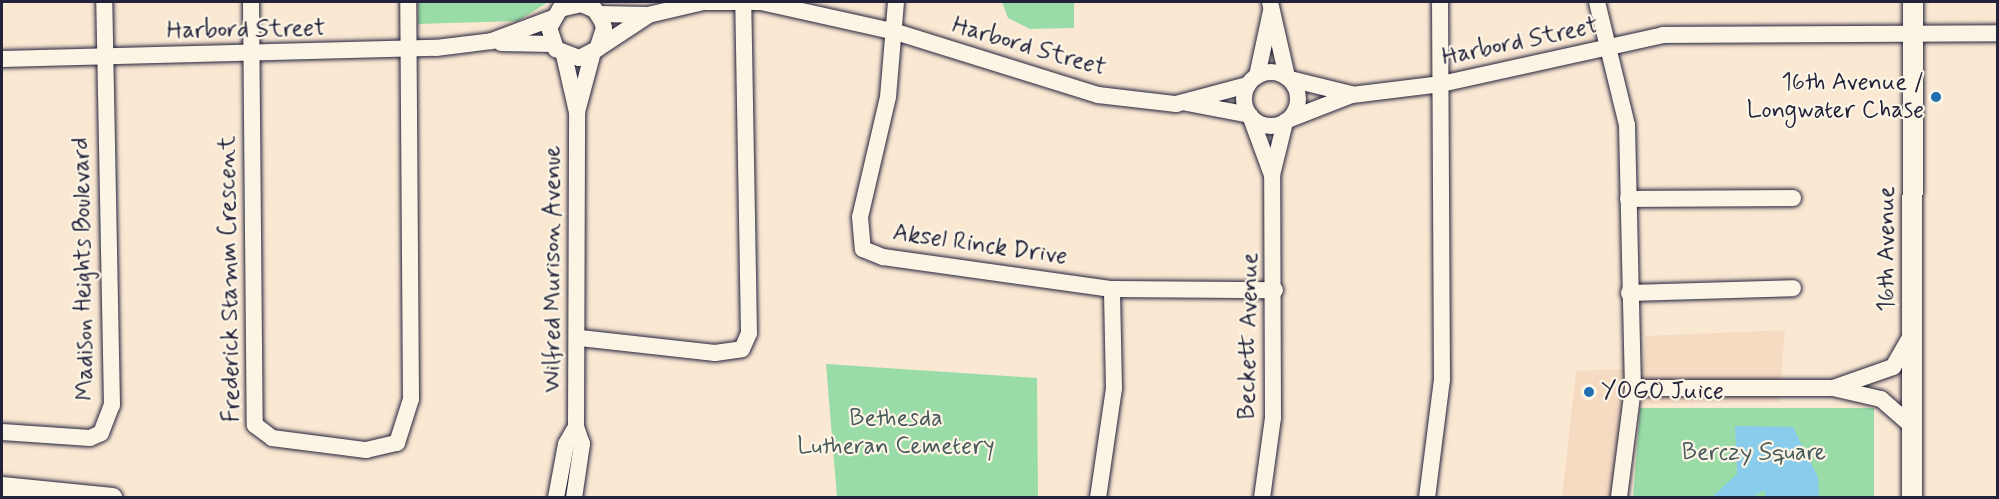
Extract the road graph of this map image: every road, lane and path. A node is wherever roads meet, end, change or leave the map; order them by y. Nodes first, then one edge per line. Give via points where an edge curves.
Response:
1 (104, 2) edge
2 (251, 2) edge
3 (408, 2) edge
4 (743, 2) edge
5 (896, 2) edge
6 (1440, 2) edge
7 (1597, 2) edge
8 (1913, 2) edge
9 (1270, 6) edge
10 (558, 9) edge
11 (594, 9) edge
12 (648, 15) junction
13 (896, 32) junction
14 (1913, 33) junction
15 (1998, 33) edge
16 (492, 41) junction
17 (1608, 48) junction
18 (409, 49) junction
19 (558, 50) junction
20 (595, 51) junction
21 (251, 55) junction
22 (106, 56) junction
23 (2, 59) edge
24 (1288, 78) junction
25 (1253, 80) junction
26 (1440, 84) junction
27 (1352, 95) junction
28 (1186, 103) junction
29 (577, 112) junction
30 (1250, 116) junction
31 (1288, 120) junction
32 (1272, 175) junction
33 (1793, 198) dead end
34 (1628, 199) junction
35 (1793, 288) dead end
36 (1112, 289) junction
37 (1275, 290) junction
38 (1629, 293) junction
39 (1912, 332) junction
40 (580, 338) junction
41 (1634, 388) junction
42 (1833, 388) junction
43 (1912, 426) junction
44 (576, 427) junction
45 (2, 432) edge
46 (2, 487) edge
47 (112, 498) edge
48 (556, 498) edge
49 (574, 498) edge
50 (1098, 498) edge
51 (1262, 498) edge
52 (1426, 498) edge
53 (1619, 498) edge
54 (1912, 498) edge

1 - 22 street, Madison Heights Boulevard
2 - 21 street
3 - 18 street
4 - 12 street, Harbord Street via 704,2
4 - 13 street, Harbord Street via 814,10
4 - 40 street via 749,333 742,349 715,353
5 - 13 street
6 - 26 street
7 - 17 street
8 - 14 main road, 16th Avenue
9 - 24 street
9 - 25 street
10 - 11 street via 581,4
10 - 16 street, Harbord Street
10 - 19 street
11 - 12 street, Harbord Street
11 - 20 street via 603,36
12 - 20 street, Harbord Street
13 - 28 street, Harbord Street via 1062,87
13 - 36 street, Aksel Rinck Drive via 888,97 860,217 863,249 883,256
14 - 15 street, Harbord Street
14 - 17 street, Harbord Street via 1664,34
14 - 39 main road, 16th Avenue
16 - 18 street, Harbord Street
16 - 19 street, Harbord Street
17 - 26 street, Harbord Street
17 - 34 street via 1627,125
18 - 21 street, Harbord Street
18 - 21 street, Frederick Stamm Crescent via 411,399 397,442 366,450 272,438 255,425
19 - 20 street via 579,58
19 - 29 street, Wilfred Murison Avenue
20 - 29 street, Wilfred Murison Avenue
21 - 22 street, Harbord Street
22 - 23 street, Harbord Street
22 - 45 street, Madison Heights Boulevard via 112,405 101,433 90,438
24 - 25 street via 1275,72
24 - 27 street, Harbord Street
24 - 31 street via 1298,102
25 - 28 street, Harbord Street
25 - 30 street via 1245,100
26 - 27 street, Harbord Street
26 - 52 street via 1442,380
27 - 31 street, Harbord Street
28 - 30 street, Harbord Street
29 - 40 street, Wilfred Murison Avenue
30 - 31 street via 1267,126
30 - 32 street, Beckett Avenue
31 - 32 street, Beckett Avenue
32 - 37 street, Beckett Avenue
33 - 34 street
34 - 38 street
35 - 38 street
36 - 37 street, Aksel Rinck Drive
36 - 50 street via 1114,388
37 - 51 street, Beckett Avenue via 1273,418
38 - 41 street
39 - 42 street via 1893,367
39 - 43 main road, 16th Avenue
40 - 44 street, Wilfred Murison Avenue
41 - 42 street
41 - 53 street
42 - 43 street via 1881,399
43 - 54 main road, 16th Avenue
44 - 48 street, Wilfred Murison Avenue via 566,444
44 - 49 street, Wilfred Murison Avenue via 582,444
46 - 47 main road

